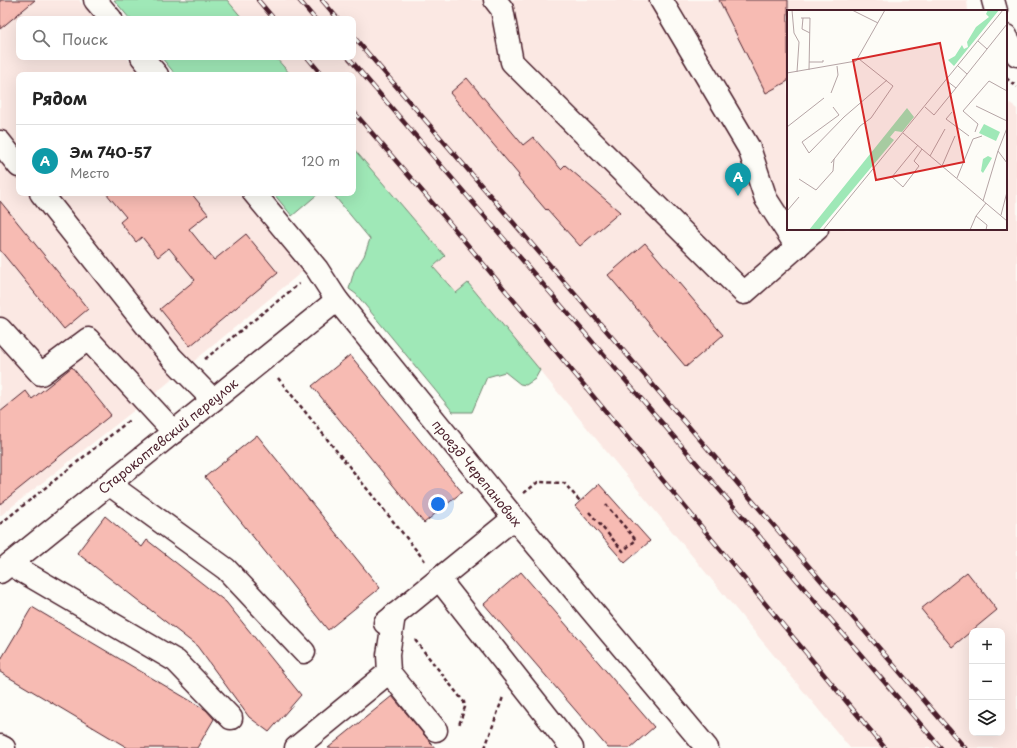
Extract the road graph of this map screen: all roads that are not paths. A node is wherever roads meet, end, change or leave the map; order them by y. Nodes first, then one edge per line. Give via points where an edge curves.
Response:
1 (95, 0) edge
2 (495, 0) edge
3 (661, 0) edge
4 (993, 0) edge
5 (996, 10) edge
6 (108, 16) edge
7 (1007, 38) edge
8 (1017, 56) edge
9 (144, 60) edge
10 (1007, 64) edge
11 (154, 72) edge
12 (0, 142) edge
13 (16, 162) edge
14 (43, 196) edge
15 (256, 196) edge
16 (817, 230) edge
17 (797, 247) junction
18 (337, 300) junction
19 (0, 328) edge
20 (213, 400) junction
21 (174, 432) junction
22 (109, 484) junction
23 (510, 513) junction
24 (5, 568) edge
25 (439, 579) junction
26 (304, 652) dead end
27 (389, 672) junction
28 (231, 718) dead end
29 (436, 730) dead end
30 (698, 745) edge
31 (0, 746) edge
32 (4, 748) edge
33 (296, 748) edge
34 (572, 748) edge

1 - 6 street
2 - 17 street via 502,9 512,62 744,293
3 - 17 street via 749,148 766,199
4 - 5 street
7 - 8 street
8 - 10 street
9 - 11 street
12 - 13 street
14 - 20 street via 172,358
15 - 18 street, проезд Черепановых via 317,269
16 - 17 street
18 - 20 street, Старокоптевский переулок
18 - 23 street, проезд Черепановых
19 - 21 street via 41,374 88,339
20 - 21 street, Старокоптевский переулок
21 - 22 street, Старокоптевский переулок
22 - 24 street, Старокоптевский переулок
22 - 26 street via 226,569
23 - 25 street
23 - 30 street, проезд Черепановых
24 - 28 street via 176,661
25 - 27 street via 390,619
25 - 34 street
27 - 29 street
27 - 33 street
31 - 32 street

